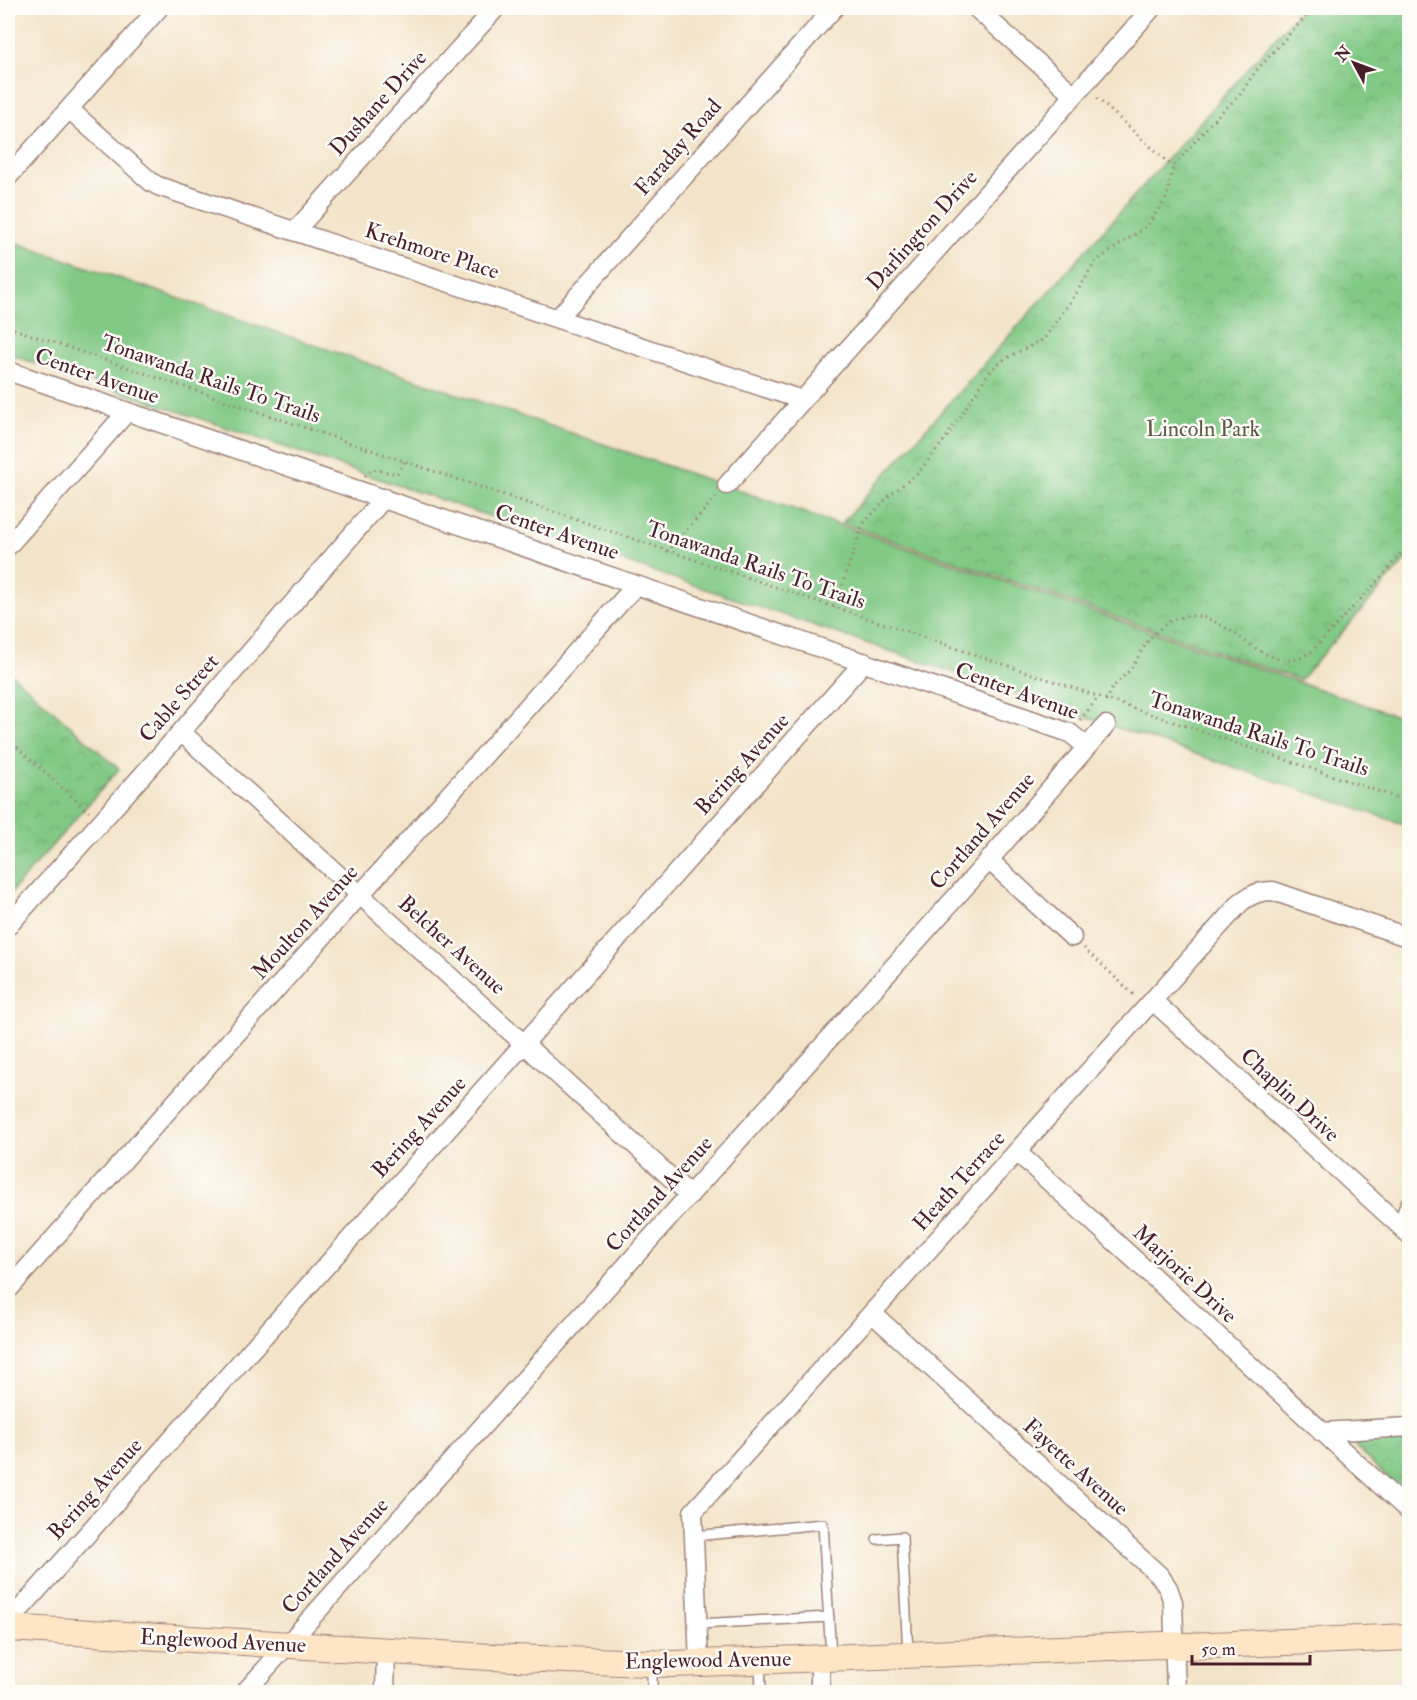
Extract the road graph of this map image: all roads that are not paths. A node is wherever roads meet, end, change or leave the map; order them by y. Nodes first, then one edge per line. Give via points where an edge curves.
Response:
1 (159, 8) edge
2 (496, 8) edge
3 (834, 8) edge
4 (976, 8) edge
5 (1152, 8) edge
6 (1074, 95) junction
7 (69, 109) junction
8 (8, 177) edge
9 (295, 231) junction
10 (558, 318) junction
11 (8, 371) edge
12 (802, 400) junction
13 (127, 412) junction
14 (727, 485) road end
15 (384, 498) junction
16 (8, 546) edge
17 (636, 585) junction
18 (864, 662) junction
19 (1106, 725) dead end
20 (181, 732) junction
21 (1087, 747) junction
22 (989, 860) junction
23 (361, 894) junction
24 (8, 926) edge
25 (1072, 937) road end
26 (1410, 938) edge
27 (1150, 1004) junction
28 (525, 1044) junction
29 (1017, 1152) junction
30 (690, 1195) junction
31 (1410, 1204) edge
32 (1405, 1227) edge
33 (8, 1290) edge
34 (872, 1313) junction
35 (1410, 1427) edge
36 (1321, 1432) junction
37 (1410, 1512) edge
38 (694, 1536) junction
39 (877, 1539) dead end
40 (829, 1617) junction
41 (8, 1623) edge
42 (698, 1623) junction
43 (8, 1628) edge
44 (1410, 1637) edge
45 (288, 1645) junction
46 (1175, 1646) junction
47 (386, 1650) junction
48 (908, 1655) junction
49 (825, 1658) junction
50 (760, 1661) junction
51 (652, 1663) junction
52 (699, 1664) junction
53 (245, 1692) edge
54 (385, 1692) edge
55 (652, 1692) edge
56 (761, 1692) edge
57 (820, 1692) edge
58 (1176, 1692) edge

1 - 7 street
2 - 9 street, Dushane Drive
3 - 10 street, Faraday Road
4 - 6 street
5 - 6 street, Darlington Drive
6 - 12 street, Darlington Drive
7 - 8 street
7 - 9 street, Krehmore Place via 158,186
9 - 10 street, Krehmore Place
10 - 12 street, Krehmore Place
11 - 13 street, Center Avenue
12 - 14 street, Darlington Drive
13 - 15 street, Center Avenue
13 - 16 street
15 - 17 street, Center Avenue
15 - 20 street, Cable Street
17 - 18 street, Center Avenue
17 - 23 street, Moulton Avenue
18 - 21 street, Center Avenue via 1070,733
18 - 28 street, Bering Avenue
19 - 21 street, Cortland Avenue
20 - 23 street, Belcher Avenue
20 - 24 street, Cable Street
21 - 22 street, Cortland Avenue
22 - 25 street
22 - 30 street, Cortland Avenue
23 - 28 street, Belcher Avenue
23 - 33 street, Moulton Avenue
26 - 27 street, Heath Terrace via 1273,891 1262,891 1241,902
27 - 29 street, Heath Terrace
27 - 32 street, Chaplin Drive
28 - 30 street, Belcher Avenue
28 - 41 street, Bering Avenue
29 - 34 street, Heath Terrace
29 - 36 street, Marjorie Drive
30 - 45 street, Cortland Avenue
31 - 32 street
34 - 38 street, Heath Terrace via 693,1512
34 - 46 street, Fayette Avenue via 1160,1576 1173,1602
35 - 36 street
36 - 37 street, Marjorie Drive
38 - 40 lane via 823,1524
38 - 42 street, Heath Terrace
39 - 48 lane via 902,1537
40 - 42 lane
40 - 49 lane
42 - 52 street, Heath Terrace
43 - 45 street, Englewood Avenue
44 - 46 street, Englewood Avenue
45 - 47 street, Englewood Avenue
45 - 53 street, Cortland Avenue
46 - 48 street, Englewood Avenue
46 - 58 street, Fayette Avenue
47 - 51 street, Englewood Avenue
47 - 54 street
48 - 49 street, Englewood Avenue
49 - 50 street, Englewood Avenue
49 - 57 street
50 - 52 street, Englewood Avenue
50 - 56 lane
51 - 52 street, Englewood Avenue
51 - 55 lane

